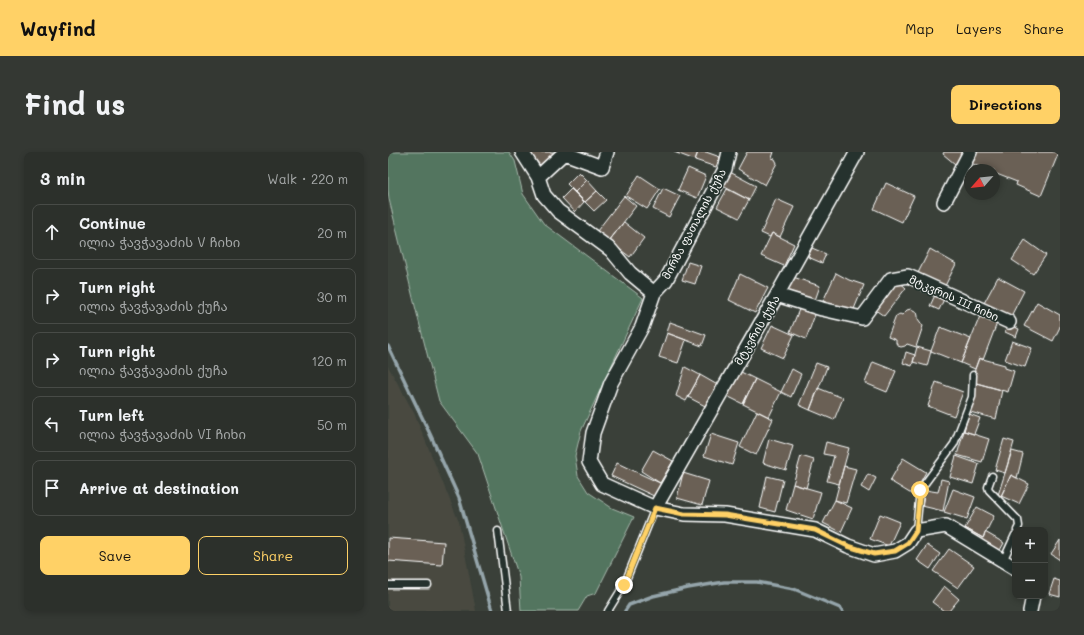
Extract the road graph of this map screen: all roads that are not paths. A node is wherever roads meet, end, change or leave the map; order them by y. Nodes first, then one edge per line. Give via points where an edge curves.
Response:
1 (522, 152) edge
2 (607, 152) edge
3 (729, 152) edge
4 (857, 152) edge
5 (970, 152) edge
6 (538, 177) junction
7 (944, 202) dead end
8 (654, 293) junction
9 (777, 295) junction
10 (1009, 322) dead end
11 (973, 375) dead end
12 (992, 476) dead end
13 (655, 508) junction
14 (1018, 527) edge
15 (498, 531) dead end
16 (916, 531) junction
17 (1012, 542) edge
18 (1003, 561) junction
19 (1012, 566) edge
20 (388, 585) edge
21 (428, 585) dead end
22 (1032, 599) edge
23 (508, 611) edge
24 (608, 611) edge
25 (1030, 611) edge

1 - 6 street
2 - 6 street via 602,167 564,153
3 - 8 street, მირზა ფათალის ქუჩა via 725,169 666,280
4 - 9 street, მტკვრის ქუჩა
5 - 7 street
6 - 8 street via 544,195 558,211 610,250 630,273
8 - 13 street via 642,327 611,383 593,434 589,462 602,484
9 - 10 street, მტკვრის III ჩიხი via 862,318 891,279 908,276
9 - 13 street, მტკვრის ქუჩა
11 - 16 lane via 972,397 954,444 920,490
12 - 14 lane via 989,490 1018,520
13 - 16 street via 684,514 725,515 815,530 848,546 874,554 895,551 908,543
13 - 24 lane via 624,585
15 - 23 lane
16 - 18 street via 946,526
17 - 18 lane
18 - 19 street
20 - 21 lane
22 - 25 street

